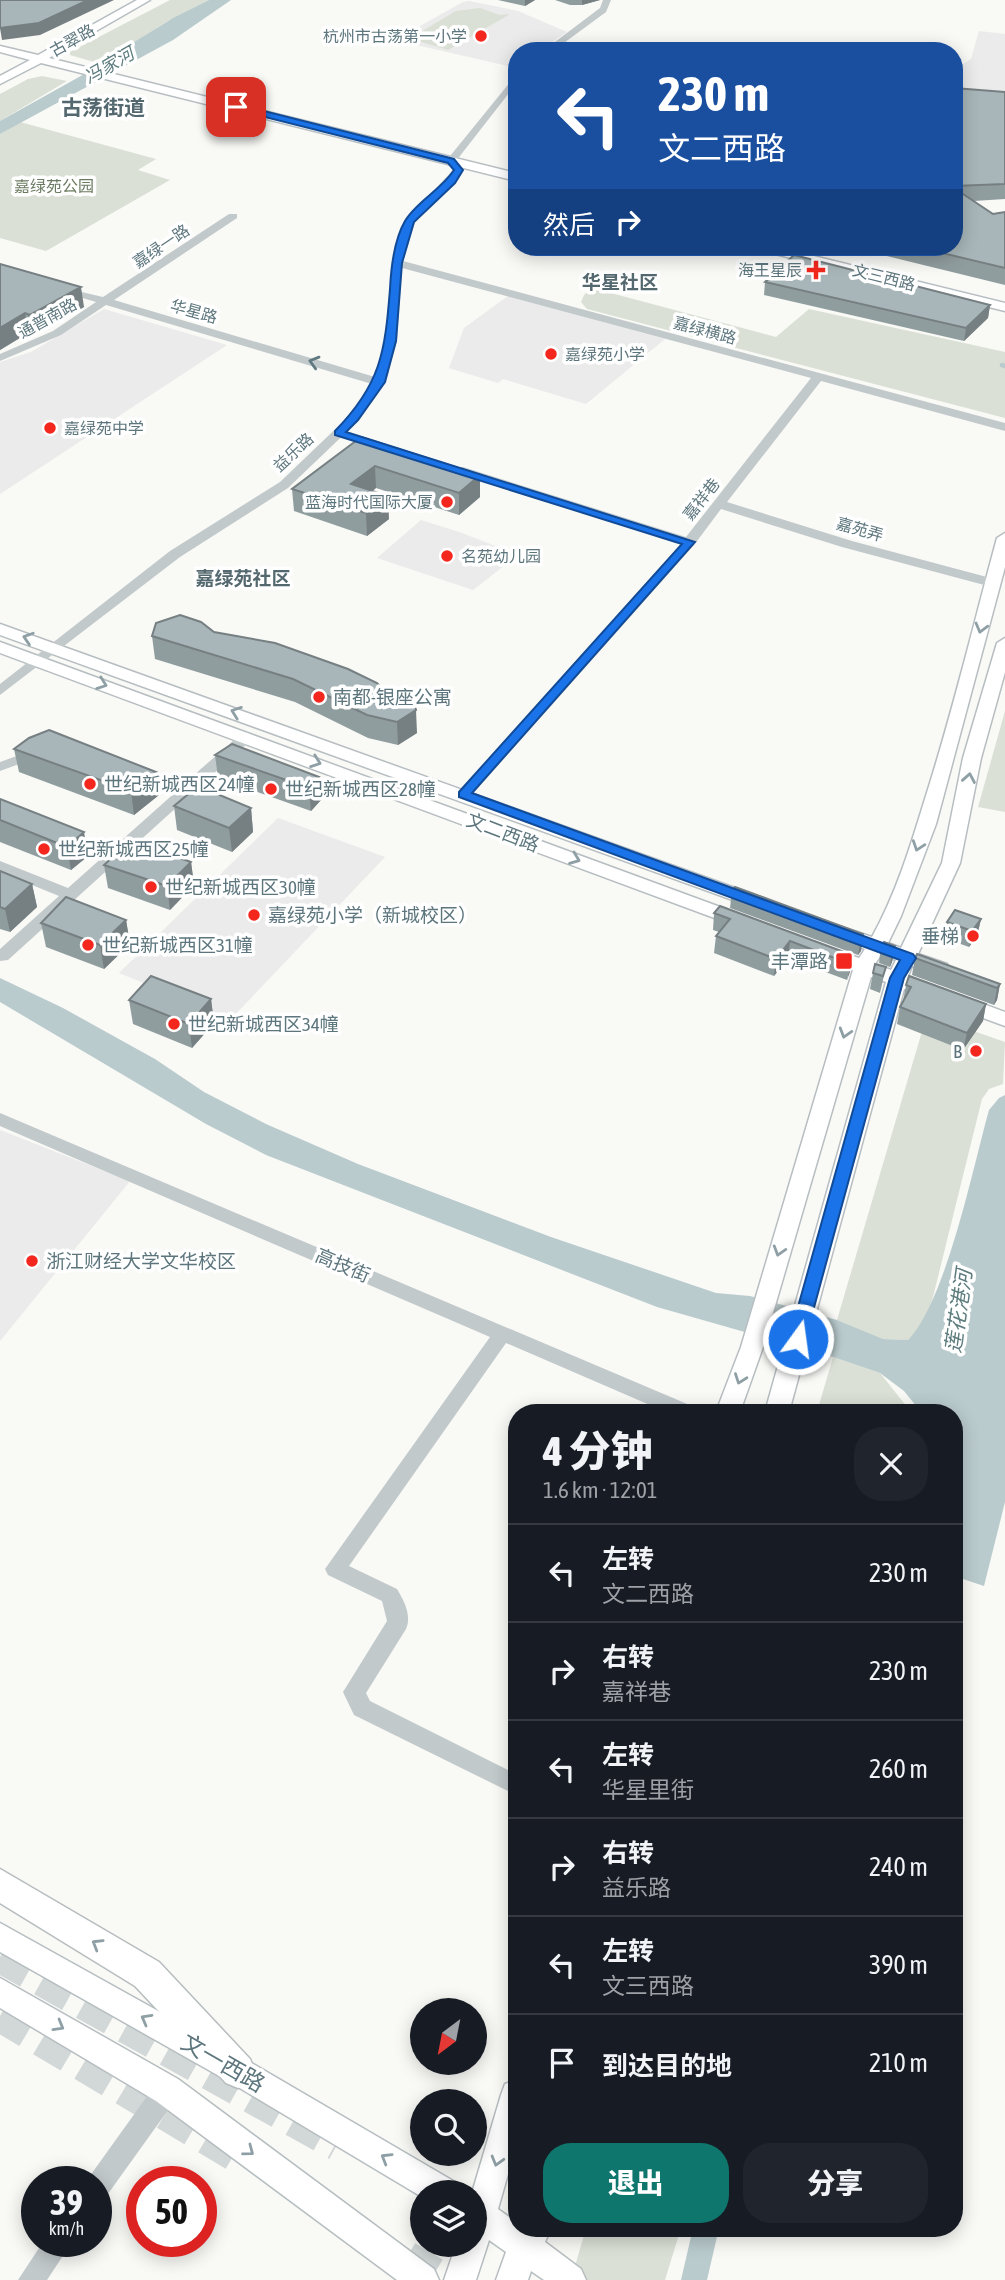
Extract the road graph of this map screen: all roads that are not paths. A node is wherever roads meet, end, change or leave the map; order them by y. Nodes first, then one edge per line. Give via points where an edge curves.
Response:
1 (125, 0) edge
2 (145, 0) edge
3 (607, 0) edge
4 (559, 42) edge
5 (0, 49) edge
6 (0, 57) edge
7 (40, 58) junction
8 (22, 59) junction
9 (0, 67) edge
10 (74, 71) junction
11 (0, 81) edge
12 (508, 89) edge
13 (454, 165) junction
14 (508, 175) edge
15 (508, 182) edge
16 (233, 216) dead end
17 (799, 256) edge
18 (835, 256) edge
19 (397, 263) junction
20 (42, 283) edge
21 (1005, 298) edge
22 (107, 301) junction
23 (1005, 307) edge
24 (0, 358) edge
25 (818, 377) junction
26 (379, 382) junction
27 (1005, 426) edge
28 (446, 467) edge
29 (719, 504) junction
30 (1005, 538) edge
31 (689, 542) junction
32 (993, 583) junction
33 (0, 629) edge
34 (1005, 643) edge
35 (0, 647) edge
36 (55, 647) junction
37 (38, 660) junction
38 (0, 691) edge
39 (247, 736) junction
40 (51, 747) edge
41 (115, 761) edge
42 (0, 767) edge
43 (190, 789) junction
44 (464, 794) junction
45 (0, 866) edge
46 (71, 895) junction
47 (776, 909) edge
48 (813, 923) edge
49 (760, 928) edge
50 (875, 946) junction
51 (812, 948) edge
52 (2, 956) dead end
53 (908, 958) junction
54 (864, 967) junction
55 (957, 974) edge
56 (897, 978) junction
57 (1005, 1019) edge
58 (0, 1119) edge
59 (502, 1334) junction
60 (666, 1404) edge
61 (731, 1404) edge
62 (779, 1404) edge
63 (508, 1780) edge
64 (0, 1885) edge
65 (0, 1937) edge
66 (0, 1992) edge
67 (238, 2071) junction
68 (167, 2090) junction
69 (508, 2121) edge
70 (112, 2167) edge
71 (422, 2180) edge
72 (487, 2189) edge
73 (487, 2224) edge
74 (508, 2230) edge
75 (530, 2237) edge
76 (48, 2257) edge
77 (468, 2257) edge
78 (32, 2280) edge
79 (423, 2280) edge
80 (460, 2280) edge
81 (512, 2280) edge
82 (570, 2280) edge

1 - 8 main road, 古翠路
2 - 7 main road, 古翠路
3 - 4 street via 603,10
5 - 8 main road
6 - 8 main road
7 - 8 main road, 古翠路
7 - 10 main road
8 - 9 main road, 古翠路
8 - 10 main road
8 - 11 main road, 古翠路
10 - 13 main road
12 - 13 street, 益乐路
13 - 14 main road
13 - 15 main road
13 - 19 street, 益乐路 via 451,181 410,221
16 - 22 street, 嘉绿一路
17 - 23 main road, 文三西路
18 - 21 main road, 文三西路
19 - 25 street, 嘉绿横路
19 - 26 street, 益乐路 via 391,341
20 - 22 street, 华星路
22 - 24 street, 通普南路 via 57,332
26 -> 22 street, 华星路
25 - 27 street, 嘉绿横路
25 - 29 street, 嘉祥巷
26 - 36 street, 益乐路 via 345,435 284,485 175,554
28 - 31 street
29 - 31 street, 嘉祥巷
29 - 32 street, 嘉苑弄
30 - 32 main road
31 - 44 street, 嘉祥巷
32 -> 50 main road via 918,847 891,918
36 -> 33 main road, 文二西路
53 -> 34 main road via 951,863 972,758
35 - 37 main road, 文二西路
36 - 37 street, 益乐路
44 -> 36 main road, 文二西路
37 - 38 street, 益乐路
37 -> 39 main road, 文二西路
39 - 43 street
39 -> 49 main road, 文二西路
40 - 42 street
41 - 43 street
43 - 46 street
44 - 47 main road, 文二西路
45 - 46 street
46 - 52 street
48 - 50 main road
50 - 53 main road
50 - 54 main road
51 - 54 main road
53 - 55 main road
53 - 56 main road
54 - 56 main road
54 -> 61 main road via 752,1347
56 - 57 main road
56 - 62 main road
58 - 59 street, 高技街
59 - 60 street, 高技街
59 - 63 street via 335,1569 390,1595 397,1611 398,1622 354,1692 362,1708
67 -> 64 highway via 147,1974
67 -> 65 main road, 文一西路
66 -> 68 main road
71 -> 67 main road, 文一西路
68 - 70 street
68 -> 79 main road
69 -> 72 main road
73 - 74 main road
75 - 81 main road
75 - 82 main road
76 - 78 street
77 - 80 main road

